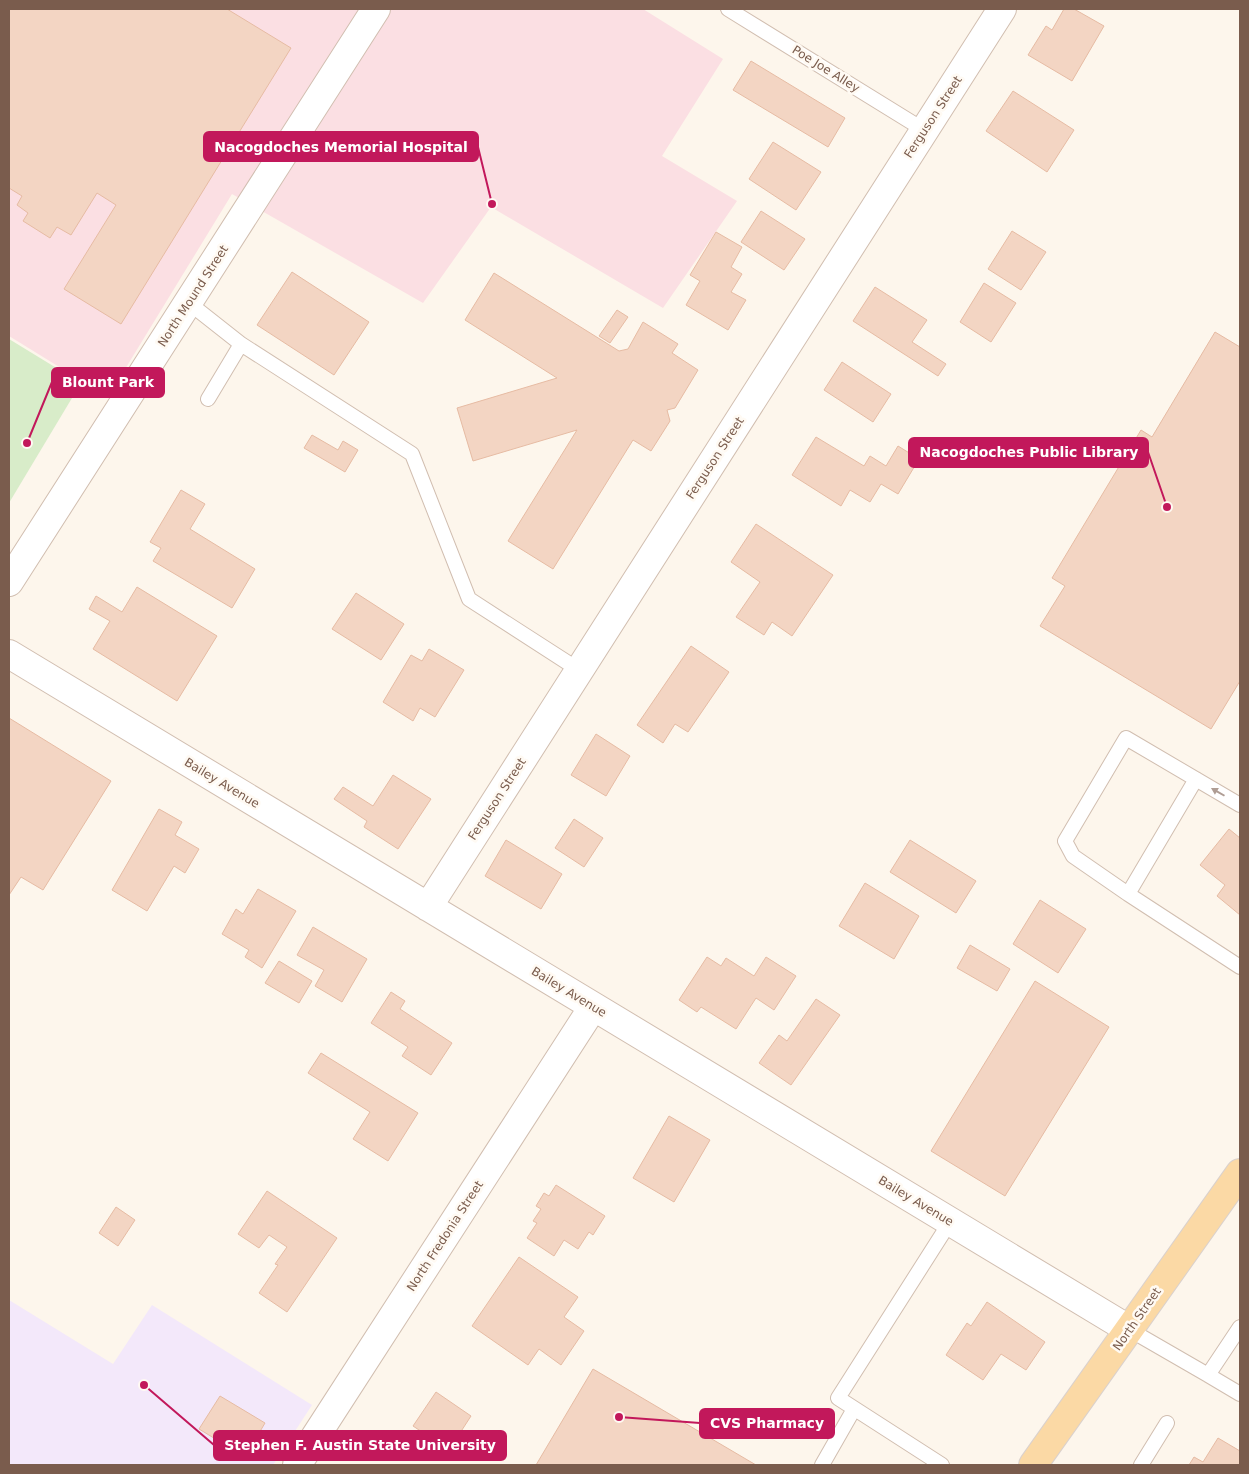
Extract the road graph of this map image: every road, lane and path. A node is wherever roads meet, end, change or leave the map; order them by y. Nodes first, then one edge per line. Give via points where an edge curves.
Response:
1 (376, 9) edge
2 (728, 9) edge
3 (1002, 9) edge
4 (924, 130) junction
5 (189, 303) junction
6 (241, 344) junction
7 (208, 399) dead end
8 (9, 582) edge
9 (9, 654) edge
10 (579, 670) junction
11 (1196, 779) junction
12 (1240, 805) edge
13 (1128, 894) junction
14 (428, 907) junction
15 (1240, 967) edge
16 (593, 1007) junction
17 (1240, 1173) edge
18 (950, 1222) junction
19 (1130, 1330) junction
20 (1238, 1334) edge
21 (1208, 1375) junction
22 (1240, 1394) edge
23 (854, 1409) junction
24 (1167, 1424) dead end
25 (932, 1463) edge
26 (1036, 1464) edge
27 (297, 1465) edge
28 (822, 1465) edge
29 (1142, 1465) edge

1 - 5 street, North Mound Street
2 - 4 lane, Poe Joe Alley
3 - 4 street, Ferguson Street
4 - 10 street, Ferguson Street
5 - 6 lane
5 - 8 street, North Mound Street
6 - 7 lane
6 - 10 lane via 412,454 469,599
9 - 14 street, Bailey Avenue
10 - 14 street, Ferguson Street
12 -> 11 lane
11 - 13 lane
11 - 13 lane via 1126,738 1065,840 1073,856
13 - 15 lane
14 - 16 street, Bailey Avenue
16 - 18 street, Bailey Avenue
16 - 27 street, North Fredonia Street
17 - 19 main road, North Street
18 - 19 street, Bailey Avenue
18 - 23 lane via 838,1398
19 - 21 lane
19 - 26 main road, North Street
20 - 21 lane
21 - 22 lane
23 - 25 lane
23 - 28 lane
24 - 29 lane

